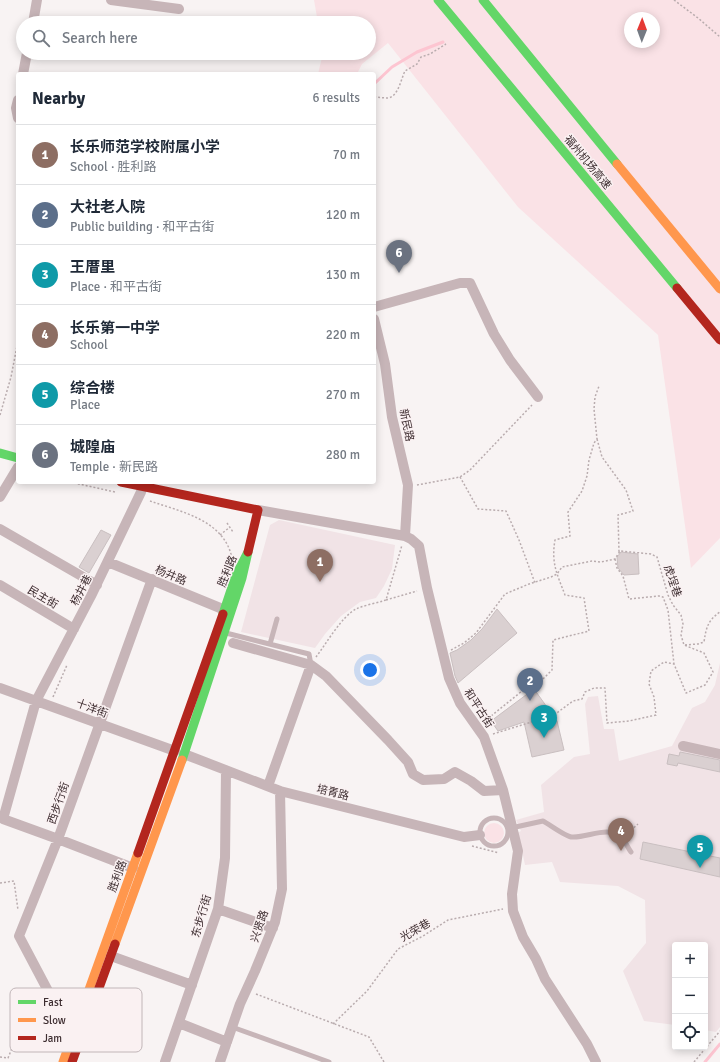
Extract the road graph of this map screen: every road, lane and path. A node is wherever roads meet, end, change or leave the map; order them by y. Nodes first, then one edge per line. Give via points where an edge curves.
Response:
1 (37, 0) edge
2 (112, 0) edge
3 (438, 0) edge
4 (483, 0) edge
5 (674, 0) edge
6 (179, 9) dead end
7 (34, 16) edge
8 (720, 37) edge
9 (446, 44) dead end
10 (26, 60) edge
11 (23, 72) edge
12 (376, 97) edge
13 (720, 289) edge
14 (376, 306) edge
15 (376, 327) edge
16 (720, 340) edge
17 (16, 351) edge
18 (599, 386) dead end
19 (538, 397) joint
20 (0, 415) edge
21 (597, 438) junction
22 (0, 453) edge
23 (16, 457) edge
24 (16, 470) edge
25 (460, 477) junction
26 (78, 484) edge
27 (143, 484) edge
28 (408, 485) junction
29 (120, 494) dead end
30 (0, 497) edge
31 (139, 498) junction
32 (258, 510) junction
33 (227, 523) dead end
34 (230, 527) junction
35 (0, 529) edge
36 (233, 532) dead end
37 (220, 535) junction
38 (405, 536) junction
39 (248, 552) junction
40 (619, 552) junction
41 (615, 559) junction
42 (108, 562) junction
43 (233, 562) dead end
44 (557, 574) junction
45 (152, 579) junction
46 (534, 583) junction
47 (0, 585) edge
48 (97, 585) junction
49 (427, 588) junction
50 (386, 600) junction
51 (224, 610) junction
52 (720, 612) edge
53 (277, 619) dead end
54 (74, 629) junction
55 (225, 633) junction
56 (233, 643) dead end
57 (270, 644) junction
58 (684, 645) junction
59 (442, 654) junction
60 (69, 659) dead end
61 (674, 664) junction
62 (310, 665) junction
63 (0, 688) edge
64 (36, 701) junction
65 (51, 701) dead end
66 (99, 724) junction
67 (477, 727) junction
68 (484, 737) junction
69 (683, 746) dead end
70 (180, 752) junction
71 (720, 754) edge
72 (226, 770) junction
73 (268, 786) junction
74 (503, 790) junction
75 (280, 791) junction
76 (638, 824) dead end
77 (510, 829) junction
78 (480, 835) junction
79 (622, 838) junction
80 (58, 839) junction
81 (469, 846) dead end
82 (631, 852) dead end
83 (499, 853) dead end
84 (133, 868) junction
85 (0, 883) edge
86 (513, 908) junction
87 (218, 909) junction
88 (24, 925) junction
89 (273, 928) junction
90 (111, 956) junction
91 (41, 976) junction
92 (192, 985) junction
93 (36, 988) edge
94 (47, 988) edge
95 (89, 988) edge
96 (99, 988) edge
97 (246, 990) junction
98 (179, 1023) junction
99 (333, 1024) junction
100 (232, 1027) junction
101 (720, 1031) edge
102 (227, 1042) junction
103 (10, 1052) edge
104 (66, 1052) edge
105 (76, 1052) edge
106 (0, 1057) edge
107 (63, 1062) edge
108 (72, 1062) edge
109 (165, 1062) edge
110 (220, 1062) edge
111 (329, 1062) edge
112 (384, 1062) edge
113 (596, 1062) edge
114 (694, 1062) edge

1 - 7 street
2 - 6 street
3 - 16 main road, 福州机场高速
4 - 13 main road, 福州机场高速
5 - 8 path
9 - 12 path via 421,57 417,64 405,71 393,96
10 - 11 street
14 - 19 street via 460,283 470,283 494,334
15 - 28 street, 新民路 via 385,364 392,417
17 - 20 path
18 - 21 path via 594,409
19 - 25 path via 470,470
21 - 40 path via 602,457 626,490 633,511 618,515
21 - 44 path via 582,491 568,512 570,536 555,540 553,559
22 - 23 main road
24 - 30 street
25 - 28 path
25 - 46 path via 478,509 506,511 529,564
26 - 29 path
27 - 31 street, 杨井巷
27 - 32 main road
28 - 38 street, 新民路
31 - 37 path via 198,517 215,528
31 - 42 street, 杨井巷
32 - 38 street
32 - 39 main road
33 - 34 path
34 - 36 path
34 - 37 path
35 - 48 street
37 - 43 path via 231,551
38 - 49 street, 和平古街 via 419,546
38 - 50 path
39 - 51 main road, 胜利路
39 - 55 main road, 胜利路
40 - 41 path
40 - 58 path, 虎埕巷 via 629,551 657,557 668,595 681,615
41 - 44 path via 562,567
41 - 61 path via 629,599 663,597 668,610
42 - 45 street, 杨井路
42 - 48 street, 杨井巷
44 - 46 path
44 - 67 path via 565,595 584,598 589,631 553,640 552,670
45 - 51 street, 杨井路
45 - 66 street, 西步行街
46 - 59 path via 505,594 476,633 464,643
47 - 54 street, 民主街
48 - 54 street, 杨井巷
49 - 50 path
49 - 59 street, 和平古街
50 - 62 path via 356,609 336,630
51 - 70 main road, 胜利路
52 - 58 path via 706,626 704,642
53 - 57 lane
54 - 64 street, 杨井巷
55 - 57 lane
55 - 70 main road, 胜利路
56 - 62 street
57 - 62 lane via 309,654
58 - 61 path via 704,653 713,672 706,685 686,693
59 - 67 street, 和平古街 via 460,703
60 - 65 path
61 - 68 path via 664,662 651,671 649,684 654,697 656,715 607,723 605,688 594,688 585,692 582,699 574,701 554,715
62 - 73 street
62 - 74 street via 326,676 388,740 408,762 413,774 423,780 444,779 455,772 484,791
63 - 64 street, 十洋街
64 - 66 street, 十洋街
64 - 80 street, 杨井巷 via 2,819
66 - 70 street, 十洋街
66 - 80 street, 西步行街
67 - 68 street, 和平古街
68 - 74 street, 和平古街
69 - 71 street
70 - 72 street, 培青路
70 - 84 main road, 胜利路
70 - 90 main road, 胜利路
72 - 73 street, 培青路
72 - 87 street, 东步行街 via 225,858
73 - 75 street, 培青路
74 - 77 street, 和平古街
75 - 78 street, 培青路 via 464,837
75 - 89 street, 兴贤路 via 282,890
76 - 79 path
77 - 78 lane via 504,842 497,846 488,845
77 - 78 lane via 500,819 491,818 481,826
77 - 79 lane via 543,820 570,838 589,836 602,831 612,832
77 - 86 street, 和平古街 via 518,851 512,894
79 - 82 lane
80 - 84 street
80 - 88 street, 西步行街
81 - 83 path
84 - 95 main road, 胜利路
85 - 88 path via 14,881 17,907
86 - 99 path, 光荣巷 via 448,920 398,949 367,991
86 - 113 street via 523,937 545,979
87 - 89 street
87 - 92 street, 东步行街
88 - 91 street, 西步行街 via 19,936
89 - 97 street, 兴贤路
90 - 92 street
90 - 96 main road, 胜利路
91 - 93 path
91 - 94 street, 西步行街
92 - 98 street, 东步行街
97 - 99 path
97 - 100 street, 兴贤路
98 - 102 street
98 - 109 street, 东步行街
99 - 112 path via 369,1038
100 - 102 street, 兴贤路
100 - 111 lane
101 - 114 path
102 - 110 street, 兴贤路
103 - 106 path via 8,1058
104 - 107 main road, 胜利路
105 - 108 main road, 胜利路

